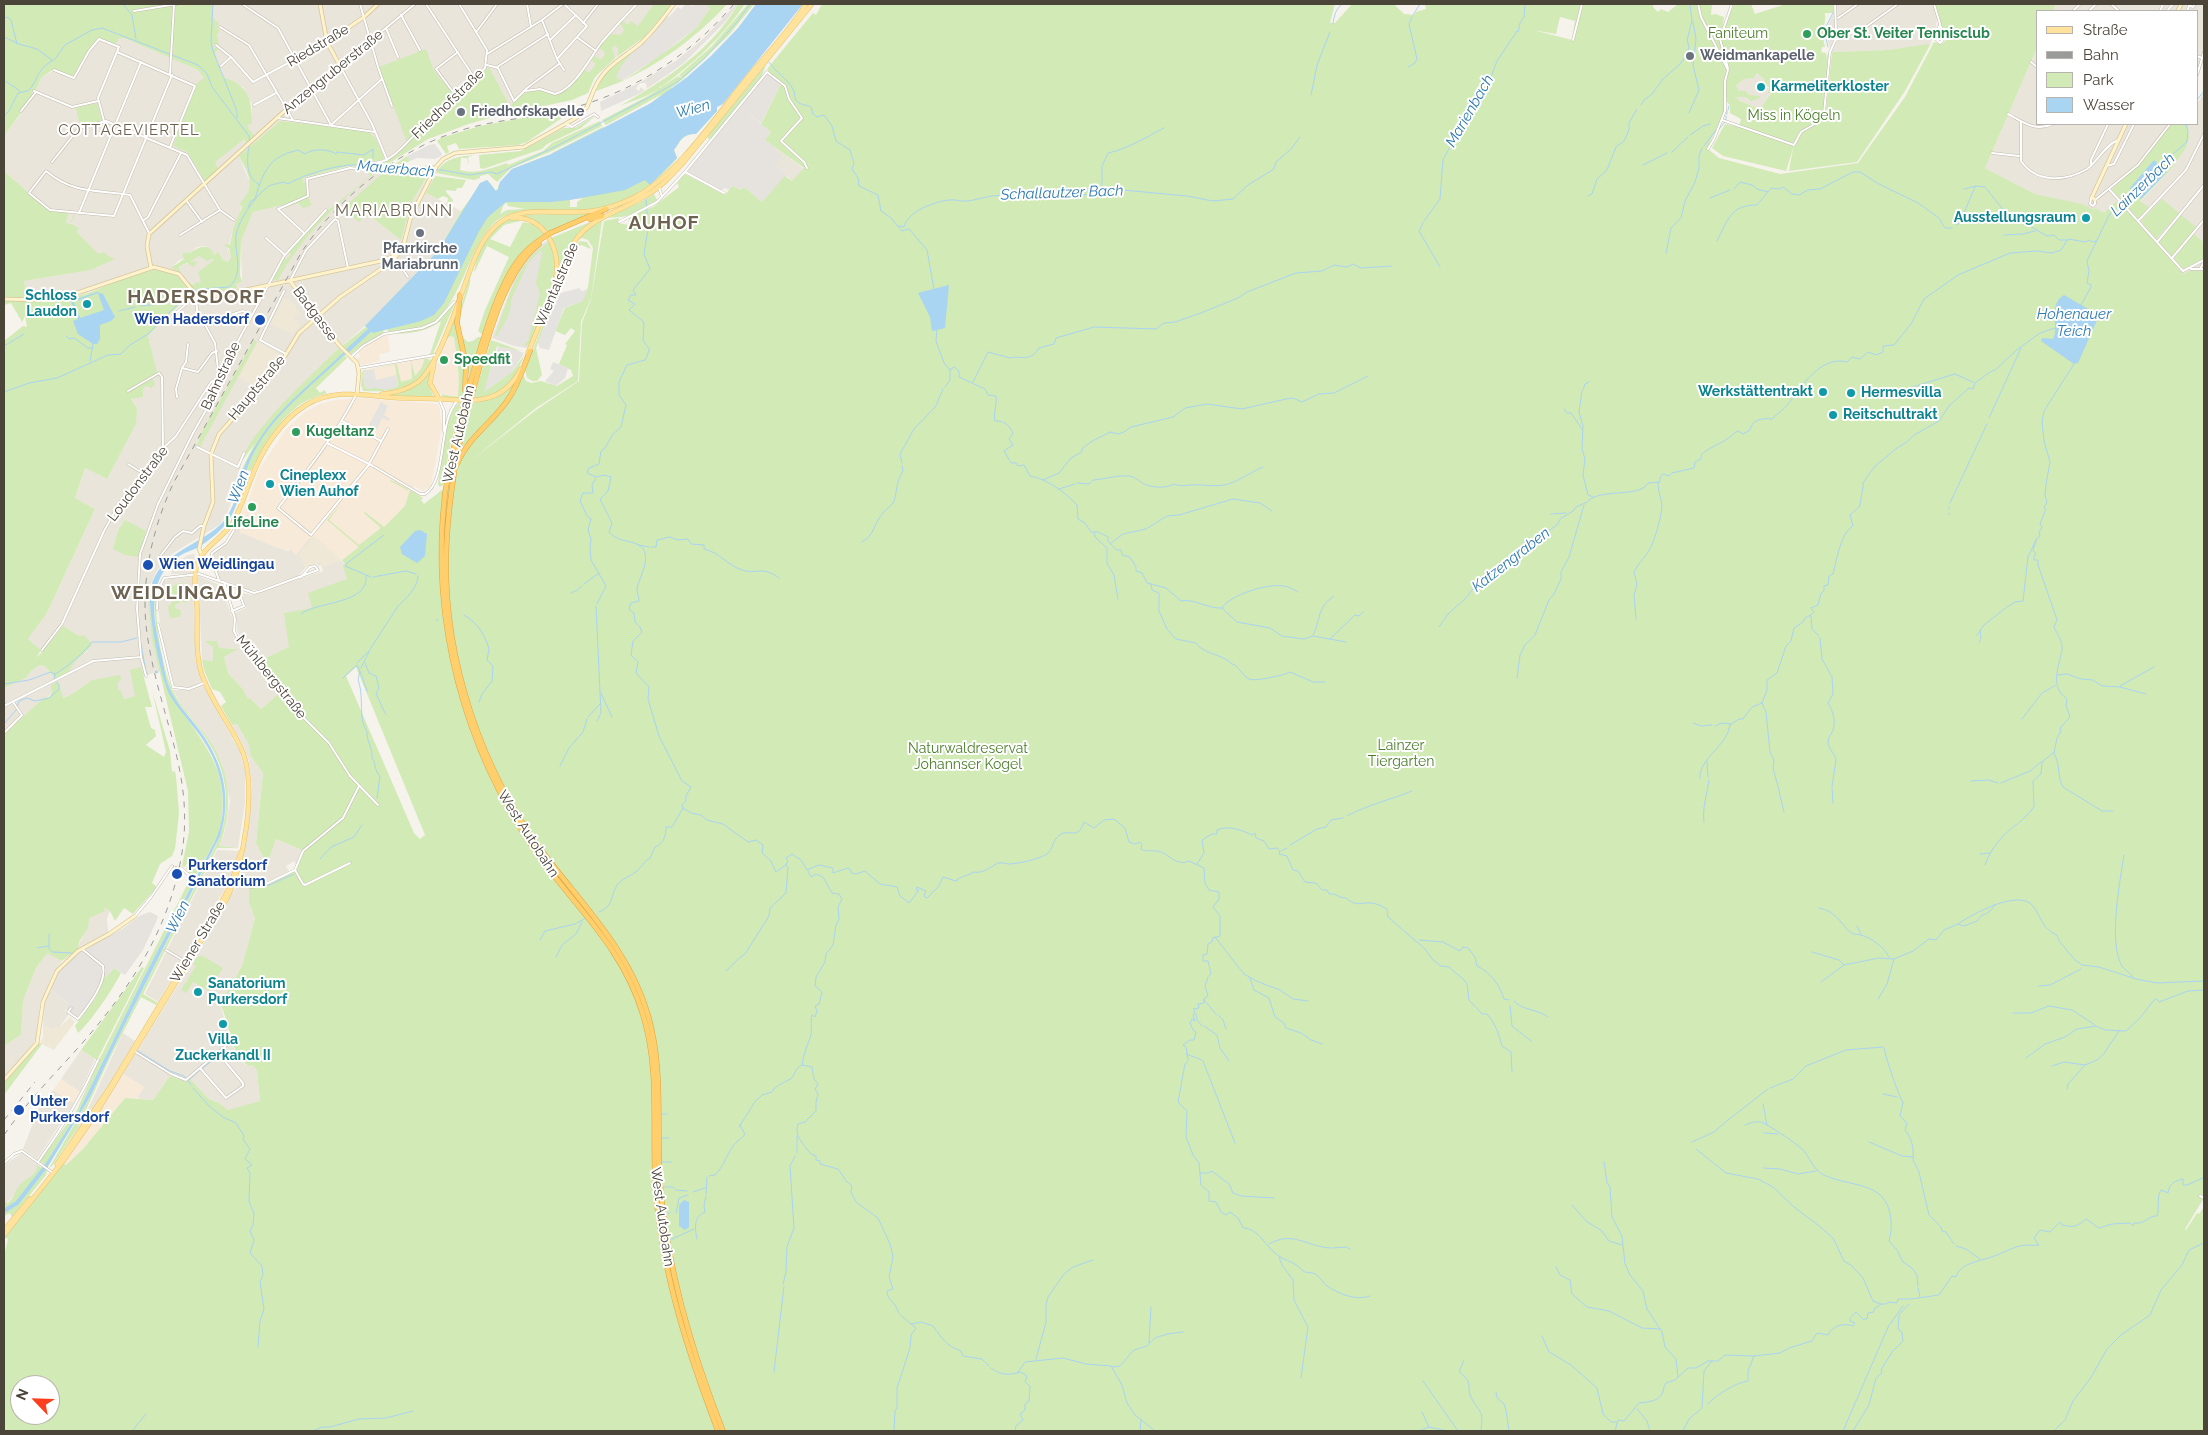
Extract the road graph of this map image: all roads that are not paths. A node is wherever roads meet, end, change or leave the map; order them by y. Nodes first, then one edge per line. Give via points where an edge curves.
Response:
1 (175, 4) edge
2 (242, 4) edge
3 (320, 4) edge
4 (360, 4) edge
5 (378, 4) edge
6 (416, 4) edge
7 (426, 4) edge
8 (459, 4) edge
9 (497, 4) edge
10 (527, 4) edge
11 (564, 4) edge
12 (598, 4) edge
13 (637, 4) edge
14 (674, 4) edge
15 (806, 4) edge
16 (812, 4) edge
17 (1582, 4) edge
18 (1698, 4) edge
19 (1732, 4) edge
20 (1835, 4) edge
21 (1858, 4) edge
22 (1898, 4) edge
23 (1934, 4) edge
24 (2169, 4) edge
25 (2173, 4) edge
26 (2195, 4) edge
27 (2190, 5) edge
28 (2168, 10) edge
29 (134, 11) dead end
30 (576, 15) junction
31 (402, 16) junction
32 (364, 17) junction
33 (586, 19) junction
34 (1837, 19) junction
35 (542, 20) junction
36 (583, 23) junction
37 (587, 26) junction
38 (1940, 26) junction
39 (220, 27) dead end
40 (532, 27) junction
41 (386, 28) junction
42 (476, 31) junction
43 (548, 34) junction
44 (578, 37) junction
45 (550, 40) junction
46 (1573, 40) dead end
47 (370, 41) junction
48 (1835, 41) junction
49 (327, 42) junction
50 (216, 45) dead end
51 (420, 50) dead end
52 (596, 51) junction
53 (117, 52) junction
54 (458, 52) junction
55 (2204, 52) edge
56 (487, 54) junction
57 (768, 56) junction
58 (2198, 56) edge
59 (231, 57) junction
60 (398, 57) dead end
61 (2202, 58) junction
62 (557, 59) junction
63 (296, 60) junction
64 (141, 62) junction
65 (2031, 62) dead end
66 (762, 63) junction
67 (559, 64) junction
68 (488, 65) junction
69 (221, 66) dead end
70 (340, 66) junction
71 (497, 67) junction
72 (2036, 67) edge
73 (54, 70) dead end
74 (564, 70) dead end
75 (1728, 70) junction
76 (2198, 72) edge
77 (171, 75) junction
78 (266, 75) junction
79 (382, 79) junction
80 (475, 79) junction
81 (312, 89) junction
82 (525, 91) junction
83 (276, 92) junction
84 (456, 96) junction
85 (359, 100) junction
86 (98, 101) junction
87 (254, 105) dead end
88 (392, 106) dead end
89 (286, 109) junction
90 (21, 111) dead end
91 (2008, 114) dead end
92 (598, 117) dead end
93 (277, 118) junction
94 (293, 120) junction
95 (1722, 120) junction
96 (104, 121) junction
97 (2021, 121) junction
98 (566, 124) junction
99 (116, 125) junction
100 (331, 125) junction
101 (2050, 125) edge
102 (2108, 125) edge
103 (2126, 125) edge
104 (2134, 125) edge
105 (2169, 125) edge
106 (375, 132) junction
107 (2204, 134) edge
108 (146, 138) junction
109 (704, 138) junction
110 (2118, 140) junction
111 (710, 142) junction
112 (170, 147) junction
113 (1708, 149) dead end
114 (182, 152) junction
115 (1992, 153) dead end
116 (2020, 157) junction
117 (386, 160) junction
118 (52, 162) dead end
119 (2092, 164) junction
120 (2106, 166) junction
121 (807, 168) dead end
122 (685, 172) junction
123 (205, 184) junction
124 (2204, 185) edge
125 (659, 187) junction
126 (2111, 189) junction
127 (89, 190) junction
128 (652, 192) junction
129 (724, 193) dead end
130 (123, 194) junction
131 (661, 196) junction
132 (2093, 199) joint
133 (186, 200) junction
134 (606, 209) junction
135 (220, 210) junction
136 (326, 210) dead end
137 (79, 213) junction
138 (602, 216) junction
139 (144, 220) junction
140 (234, 220) dead end
141 (2204, 220) edge
142 (500, 221) junction
143 (2138, 221) junction
144 (202, 222) junction
145 (619, 222) dead end
146 (149, 233) junction
147 (304, 233) junction
148 (180, 236) dead end
149 (548, 236) junction
150 (266, 238) dead end
151 (2157, 242) junction
152 (285, 254) junction
153 (395, 257) junction
154 (2172, 258) junction
155 (381, 261) junction
156 (2204, 261) edge
157 (389, 265) junction
158 (151, 268) junction
159 (348, 268) junction
160 (2189, 269) junction
161 (2200, 269) junction
162 (2204, 269) edge
163 (408, 277) dead end
164 (290, 281) junction
165 (268, 286) junction
166 (284, 291) dead end
167 (195, 295) junction
168 (460, 295) junction
169 (551, 296) junction
170 (4, 299) edge
171 (454, 302) dead end
172 (233, 314) dead end
173 (252, 315) junction
174 (318, 317) junction
175 (168, 320) dead end
176 (188, 344) dead end
177 (217, 351) junction
178 (530, 351) junction
179 (438, 353) junction
180 (286, 354) junction
181 (350, 356) junction
182 (427, 356) junction
183 (433, 363) junction
184 (182, 368) junction
185 (359, 368) junction
186 (220, 372) junction
187 (216, 380) junction
188 (432, 390) junction
189 (128, 391) dead end
190 (468, 393) junction
191 (344, 394) junction
192 (357, 394) junction
193 (376, 395) junction
194 (177, 396) dead end
195 (439, 399) junction
196 (449, 400) junction
197 (458, 401) junction
198 (350, 406) junction
199 (464, 409) junction
200 (342, 421) junction
201 (388, 429) dead end
202 (382, 441) junction
203 (327, 443) junction
204 (443, 443) junction
205 (196, 447) dead end
206 (163, 448) junction
207 (244, 453) dead end
208 (211, 454) junction
209 (128, 464) dead end
210 (370, 464) junction
211 (144, 474) junction
212 (453, 474) junction
213 (204, 526) junction
214 (234, 530) dead end
215 (161, 555) dead end
216 (202, 555) junction
217 (196, 574) junction
218 (301, 576) junction
219 (219, 581) junction
220 (224, 582) junction
221 (237, 587) junction
222 (157, 609) dead end
223 (232, 611) junction
224 (158, 624) dead end
225 (42, 650) dead end
226 (141, 657) junction
227 (146, 676) dead end
228 (205, 683) junction
229 (14, 703) junction
230 (4, 706) edge
231 (4, 733) edge
232 (359, 785) junction
233 (378, 805) dead end
234 (350, 863) dead end
235 (172, 866) dead end
236 (181, 868) tunnel mouth
237 (296, 872) junction
238 (190, 876) dead end
239 (234, 882) junction
240 (134, 916) joint
241 (82, 949) junction
242 (166, 950) dead end
243 (187, 963) junction
244 (71, 1008) dead end
245 (229, 1043) dead end
246 (134, 1051) junction
247 (218, 1053) junction
248 (98, 1060) dead end
249 (200, 1068) junction
250 (4, 1080) edge
251 (4, 1163) edge
252 (39, 1163) junction
253 (50, 1171) junction
254 (2200, 1196) dead end
255 (2204, 1198) edge
256 (4, 1230) edge
257 (4, 1235) edge
258 (718, 1431) edge
259 (723, 1431) edge

1 - 29 street
1 - 77 street
2 - 63 street via 278,28
3 - 49 main road
4 - 32 street
5 - 32 main road, Riedstraße
6 - 31 street, Anzengruberstraße
7 - 54 street
8 - 42 street
9 - 42 street
10 - 40 street
11 - 30 street
11 - 35 street
12 - 33 street
13 - 52 street
14 - 98 main road, bridge via 641,43 602,73 587,107
15 - 57 main road
16 - 57 main road
17 - 46 street
18 - 75 street via 1701,17
19 - 75 street via 1720,39
20 - 34 street
21 - 34 street
22 - 48 street via 1867,26
23 - 38 street
24 - 28 street
25 - 28 street
26 - 27 street via 2193,7
30 - 36 street
30 - 45 street
31 - 41 street, Anzengruberstraße
31 - 51 street
32 - 47 street
32 - 49 main road, Riedstraße
33 - 36 street
33 - 37 street
34 - 48 street
35 - 40 street
35 - 43 street
36 - 37 street
37 - 44 street
38 - 38 street via 1934,38 1940,43 1945,37
39 - 78 street via 249,45
40 - 56 street
41 - 47 street, Anzengruberstraße
41 - 60 street
42 - 56 street
43 - 45 street
43 - 71 street
44 - 52 street
44 - 62 street
45 - 62 street
47 - 70 street, Anzengruberstraße
47 - 79 street
48 - 95 street via 1830,52 1824,114 1818,122 1801,132 1794,145
49 - 63 street, Riedstraße
49 - 70 main road
50 - 59 street
52 - 82 street via 577,77 558,94 540,88
53 - 64 street
53 - 73 street via 119,47 98,39 74,78
53 - 86 street
54 - 80 street
54 - 84 street via 436,69
55 - 61 street
56 - 68 street
57 - 66 main road
58 - 61 street
59 - 69 street
59 - 78 street, Riedstraße via 253,82
61 - 76 street
62 - 67 street
63 - 78 street, Riedstraße
63 - 81 street
64 - 77 street
64 - 99 street
65 - 72 street
66 - 109 main road, Wientalstraße
66 - 134 main road via 664,177 643,193
67 - 74 street
67 - 82 street
68 - 71 street
68 - 80 street, Friedhofstraße
70 - 81 main road, Anzengruberstraße
70 - 85 street
71 - 82 street via 514,100
75 - 95 street
77 - 108 street
77 - 112 street via 195,87
78 - 83 street
79 - 85 street
79 - 88 street
80 - 84 street, Friedhofstraße
81 - 89 main road, Anzengruberstraße
81 - 100 street
83 - 87 street
83 - 89 street
84 - 117 street, Friedhofstraße via 414,138
85 - 100 street
85 - 106 street
86 - 90 street via 75,107 35,92
86 - 96 street
89 - 93 main road, Anzengruberstraße
89 - 94 street
91 - 97 street
92 - 98 street via 594,114 572,127
93 - 94 street
93 - 123 main road, Anzengruberstraße
94 - 100 street
95 - 113 street
96 - 99 street
96 - 118 street via 79,128
97 - 101 street via 2033,127
97 - 116 street
98 - 153 main road via 522,147 455,154 443,159 411,216
99 - 108 street
99 - 127 street
100 - 106 street
102 - 119 street
103 - 110 main road
104 - 120 street via 2114,164
105 - 126 street via 2145,158
106 - 117 street
107 - 143 street via 2186,170
108 - 112 street
108 - 130 street
109 - 111 street
109 - 125 main road, Wientalstraße
110 - 119 street
110 - 120 main road
111 - 121 street via 767,72 782,83 802,118 781,141
111 - 122 street
112 - 114 street
114 - 123 street
114 - 139 street
115 - 116 street
116 - 119 street via 2036,175 2051,179 2086,169
117 - 147 street via 307,179 308,196 278,209
120 - 132 main road
122 - 129 street
122 - 131 street
123 - 133 main road
123 - 135 street
124 - 151 street
125 - 128 main road, Wientalstraße
125 - 131 street
126 - 132 street
126 - 143 street
127 - 130 street
127 - 137 street
127 - 137 street via 64,184 46,171 29,193 50,210
128 - 131 street
128 - 138 main road, Wientalstraße
130 - 137 street via 114,216
130 - 139 street via 130,195
131 - 145 street via 651,206
133 - 144 street
133 - 146 main road
134 - 142 main road via 523,213
134 - 149 highway, West Autobahn
135 - 140 street
135 - 144 street
136 - 147 street, Bahnstraße
138 - 149 highway, West Autobahn
138 - 169 main road, Wientalstraße via 574,240
139 - 146 street
141 - 154 street
142 - 168 main road, Wientalstraße via 481,244
142 - 169 main road via 524,218 538,225 546,234 557,258
143 - 151 street
144 - 148 street
146 - 158 main road
147 - 152 street, Bahnstraße
149 - 190 highway, West Autobahn via 530,252 512,278
150 - 152 street
151 - 154 street
152 - 165 street, Bahnstraße
153 - 155 main road
153 - 157 main road, Hauptstraße
153 - 163 street
154 - 160 street via 2183,271
155 - 157 main road
155 - 159 main road
156 - 160 street
156 - 161 street
157 - 174 main road, Hauptstraße via 340,297
158 - 167 main road via 178,274
158 - 170 main road via 80,292 39,300
159 - 164 main road
159 - 164 street via 337,219 334,219 306,250
160 - 161 street
161 - 162 street
164 - 165 main road
164 - 174 main road, Badgasse
165 - 167 main road via 218,296
165 - 173 street, Bahnstraße
166 - 180 street via 260,340
167 - 175 street
167 - 177 street via 197,310
168 - 179 main road, Wientalstraße
168 - 190 highway via 457,323
169 - 178 main road, Wientalstraße
171 - 181 street via 436,322 422,328 384,334
172 - 173 street via 243,311
173 - 186 street, Bahnstraße
174 - 180 main road, Hauptstraße via 298,334
174 - 181 main road, Badgasse
176 - 184 street
177 - 184 street via 198,372
177 - 186 street
178 - 197 main road, Wientalstraße via 517,377 504,391 484,400
178 - 212 highway via 507,402 470,441
179 - 182 street
179 - 183 main road, Wientalstraße
180 - 208 main road, Hauptstraße via 277,369 221,430
181 - 185 main road, Badgasse
182 - 183 street
182 - 185 street
183 - 188 main road
183 - 193 main road, Wientalstraße via 412,386
184 - 194 street
185 - 192 main road
186 - 187 street, Bahnstraße
187 - 206 street, Loudonstraße via 211,382 176,436
187 - 226 street, Bahnstraße via 210,403 158,504 142,544 137,590
188 - 195 main road
188 - 196 main road
189 - 206 street via 160,374
190 - 199 highway, West Autobahn, bridge
191 - 192 main road, Wientalstraße
191 - 198 street via 350,397
191 - 216 main road, Wientalstraße via 312,402 285,423 257,463 232,524
192 - 193 main road, Wientalstraße
192 - 198 street
193 - 195 main road, Wientalstraße
195 - 196 main road, Wientalstraße
195 - 204 street via 444,414
196 - 197 main road, Wientalstraße
197 - 204 street via 448,420
198 - 200 street
199 - 212 highway, West Autobahn
199 - 258 highway, West Autobahn via 445,495 441,562 455,674 477,742 500,793 537,853 619,958 644,1016 653,1071 654,1168 661,1232 680,1316
200 - 202 street
200 - 203 street
201 - 202 street
202 - 210 street
203 - 210 street
203 - 210 street via 278,508 311,535
204 - 210 street via 435,485 424,494
205 - 208 street
206 - 211 street, Loudonstraße
207 - 208 street via 238,467
208 - 213 main road, Hauptstraße via 213,498
209 - 211 street
211 - 225 street, Loudonstraße via 104,531 62,624
212 - 259 highway, West Autobahn via 446,562 448,607 460,673 481,740 504,791 541,850 607,932 636,982 648,1014 657,1064 659,1166 669,1249 683,1314
213 - 215 street via 193,532 183,531
213 - 216 main road, Hauptstraße via 199,549
214 - 219 street via 226,543 212,553 210,564
216 - 217 main road
217 - 219 street
217 - 222 street via 164,578 160,584
217 - 228 main road via 198,653
218 - 218 street via 318,570 315,566 310,567
218 - 221 street via 254,593
219 - 220 street
220 - 221 street
220 - 223 street, Mühlbergstraße
221 - 223 street via 244,606
223 - 232 street, Mühlbergstraße via 235,634 244,648 291,705 329,743
224 - 228 street via 173,687 189,689
226 - 227 street, Bahnstraße
226 - 229 street via 98,659
228 - 239 main road, Wiener Straße via 246,759 249,789 242,850
229 - 230 street
229 - 231 street via 22,715
232 - 233 street, Mühlbergstraße
232 - 237 street via 343,818 303,851
234 - 237 street via 305,885
235 - 240 street via 152,897
236 - 238 street
237 - 239 street via 278,876 266,885
239 - 243 main road, Wiener Straße
240 - 241 main road
241 - 244 street via 103,966 104,972 95,996 78,1019 68,1012
241 - 250 main road via 53,977 42,1002 37,1043
242 - 243 street
243 - 246 main road, Wiener Straße
245 - 247 street
246 - 249 street via 171,1074 187,1079
246 - 253 main road, Wiener Straße via 87,1128
247 - 249 street
247 - 249 street via 243,1083 228,1098
248 - 252 street via 84,1091
251 - 252 street via 21,1151
252 - 253 street
253 - 256 main road, Wiener Straße
253 - 257 main road, Wiener Straße
254 - 255 street

